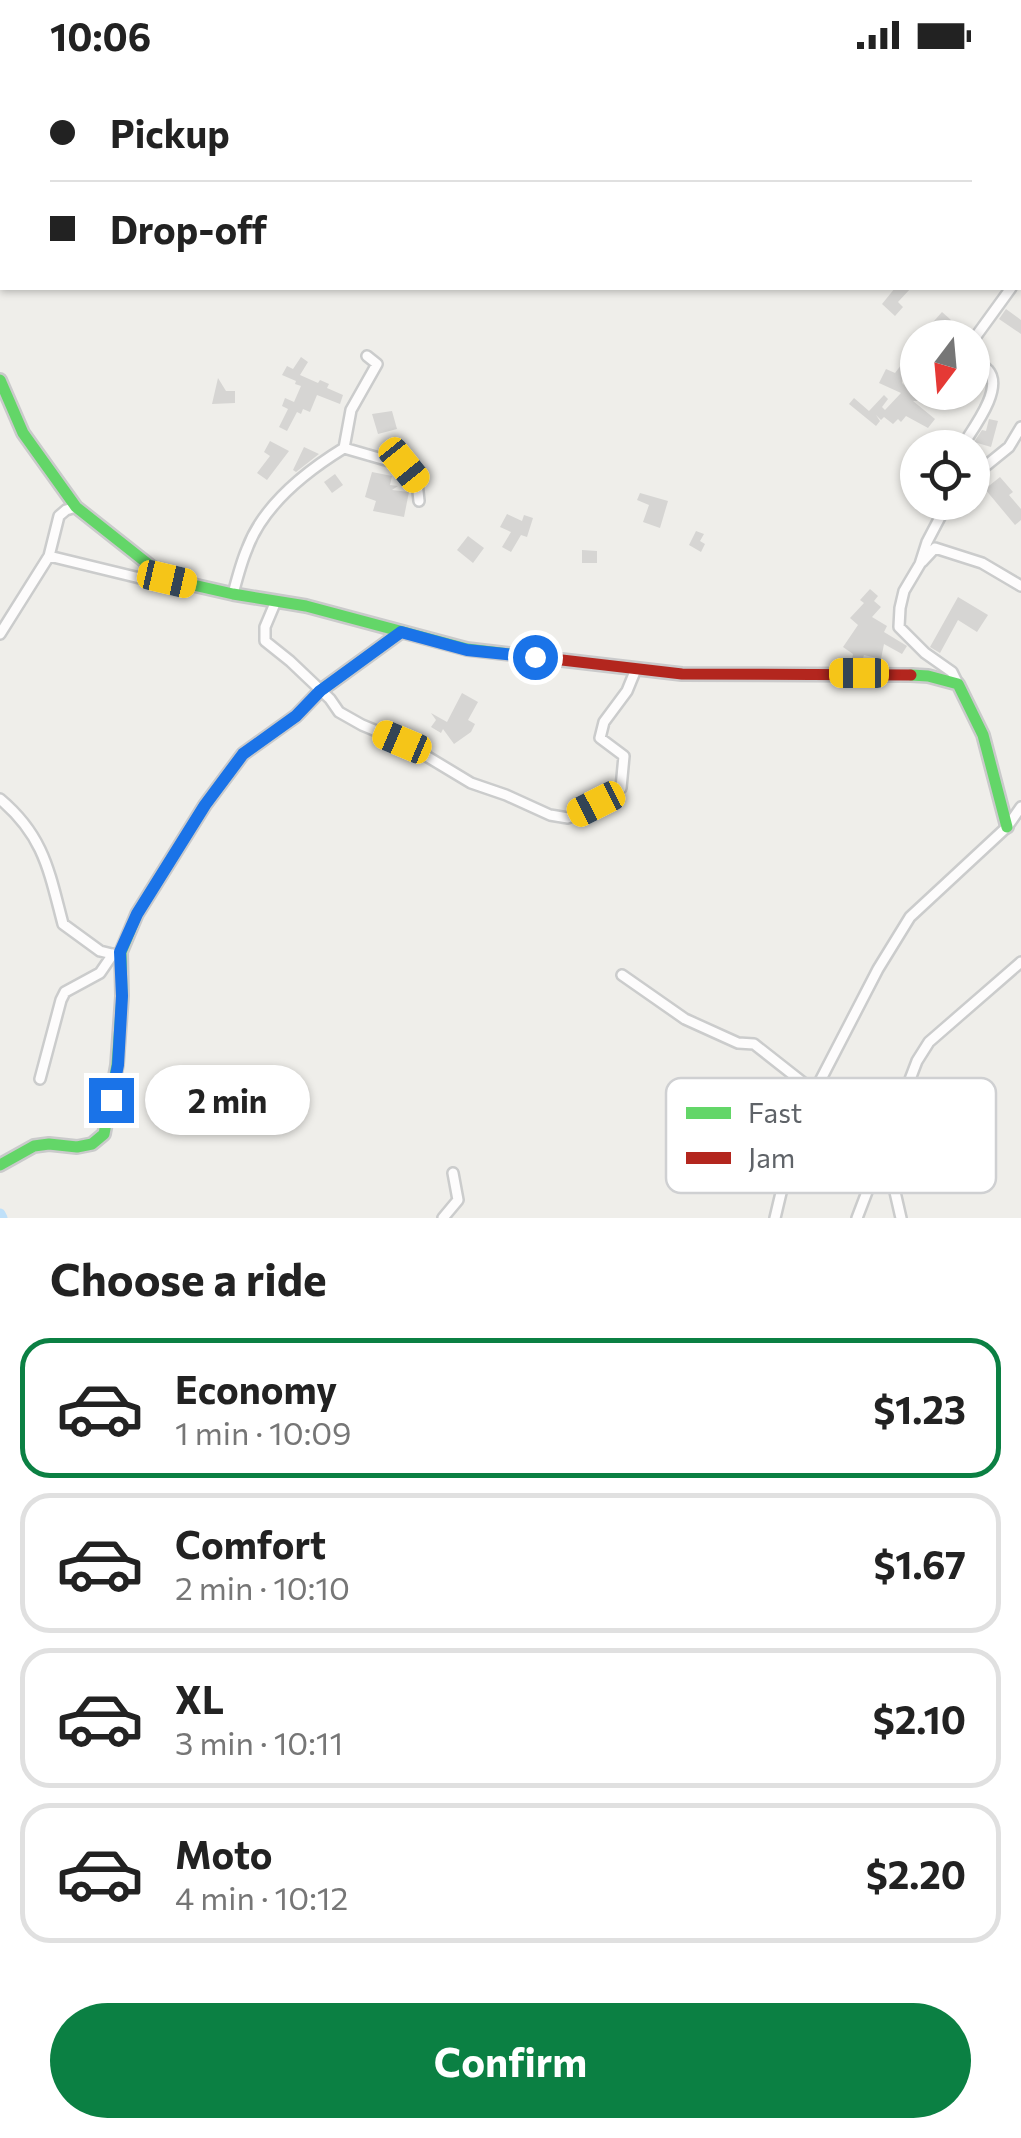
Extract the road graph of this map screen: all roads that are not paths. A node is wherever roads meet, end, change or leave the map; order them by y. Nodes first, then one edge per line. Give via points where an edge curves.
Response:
1 (1010, 290) edge
2 (366, 356) dead end
3 (0, 380) edge
4 (1021, 427) edge
5 (973, 430) edge
6 (344, 448) junction
7 (990, 463) edge
8 (419, 501) dead end
9 (76, 506) junction
10 (939, 520) edge
11 (49, 556) junction
12 (920, 564) junction
13 (167, 579) junction
14 (1021, 586) edge
15 (232, 594) junction
16 (276, 601) junction
17 (401, 632) junction
18 (0, 634) edge
19 (636, 669) junction
20 (958, 684) junction
21 (320, 691) junction
22 (0, 798) edge
23 (1021, 806) edge
24 (1007, 827) junction
25 (1021, 830) edge
26 (116, 954) junction
27 (1021, 962) edge
28 (622, 975) dead end
29 (796, 1078) edge
30 (821, 1078) edge
31 (912, 1078) edge
32 (40, 1079) dead end
33 (0, 1164) edge
34 (453, 1173) dead end
35 (781, 1193) edge
36 (867, 1193) edge
37 (895, 1193) edge
38 (443, 1218) edge
39 (775, 1218) edge
40 (858, 1218) edge
41 (900, 1218) edge

1 - 5 street via 974,339 973,361 992,379 988,406
2 - 6 street via 377,364 351,410
3 - 9 street via 23,433
4 - 7 street
6 - 8 street via 404,465 417,482
6 - 15 street via 269,511 248,545
9 - 11 street via 59,516
9 - 13 street
10 - 12 street
11 - 13 street via 152,582
11 - 18 street
12 - 14 street via 935,548 982,563
12 - 20 street via 904,591 899,628
13 - 15 street
15 - 16 street
16 - 17 street
16 - 21 street via 265,641
17 - 19 street via 467,650
17 - 21 street
19 - 20 street via 894,673
19 - 21 street via 600,738 624,756 621,788 568,818 471,783 339,712
20 - 24 street via 983,735
21 - 26 street via 243,754
22 - 26 street via 18,814 49,866 63,924 100,951
23 - 24 street
24 - 25 street
24 - 30 street via 910,917
26 - 32 street via 100,973 65,992
26 - 33 street via 122,996 118,1065 104,1134 77,1147 34,1146
27 - 31 street via 929,1042
28 - 29 street via 685,1019 754,1044
34 - 38 street via 458,1200
35 - 39 street
36 - 40 street
37 - 41 street

